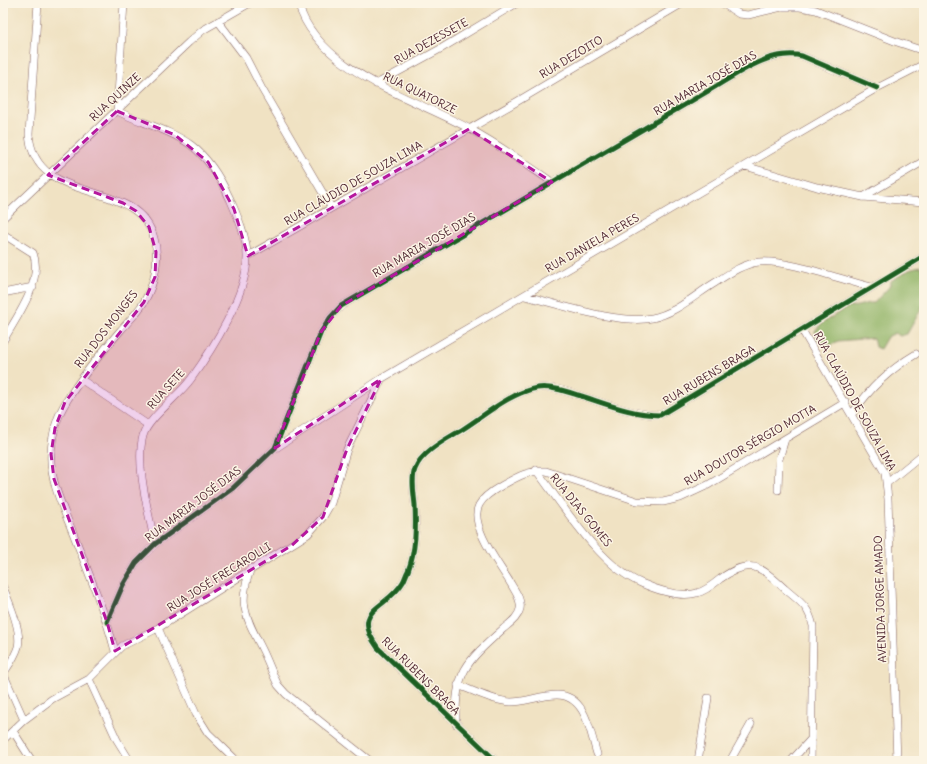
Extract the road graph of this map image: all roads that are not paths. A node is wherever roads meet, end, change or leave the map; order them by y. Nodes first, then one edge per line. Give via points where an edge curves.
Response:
1 (38, 3) edge
2 (118, 3) edge
3 (250, 3) edge
4 (298, 3) edge
5 (517, 3) edge
6 (683, 3) edge
7 (722, 3) edge
8 (126, 4) edge
9 (218, 21) junction
10 (924, 51) edge
11 (924, 64) edge
12 (376, 84) junction
13 (876, 88) junction
14 (117, 111) junction
15 (469, 128) junction
16 (924, 161) edge
17 (745, 166) junction
18 (48, 175) junction
19 (552, 182) junction
20 (863, 197) junction
21 (924, 202) edge
22 (331, 206) junction
23 (3, 218) edge
24 (3, 234) edge
25 (248, 256) junction
26 (924, 256) edge
27 (33, 287) junction
28 (871, 287) junction
29 (3, 293) edge
30 (525, 296) junction
31 (802, 330) junction
32 (3, 341) edge
33 (916, 354) dead end
34 (381, 379) junction
35 (82, 380) junction
36 (846, 402) junction
37 (852, 414) junction
38 (148, 425) junction
39 (785, 439) junction
40 (275, 448) junction
41 (924, 453) edge
42 (536, 470) junction
43 (887, 483) junction
44 (778, 490) dead end
45 (155, 544) junction
46 (251, 568) junction
47 (3, 587) edge
48 (107, 622) junction
49 (158, 628) junction
50 (115, 652) junction
51 (3, 674) edge
52 (89, 679) junction
53 (458, 685) junction
54 (708, 698) dead end
55 (24, 720) junction
56 (456, 724) junction
57 (751, 724) dead end
58 (13, 731) junction
59 (811, 739) junction
60 (3, 740) edge
61 (597, 754) dead end
62 (369, 760) edge
63 (32, 761) edge
64 (130, 761) edge
65 (237, 761) edge
66 (496, 761) edge
67 (698, 761) edge
68 (730, 761) edge
69 (791, 761) edge
70 (811, 761) edge
71 (897, 761) edge

1 - 18 street, RUA DOS MONGES via 29,134 32,152
2 - 8 street
3 - 9 street, RUA QUINZE
4 - 12 street, RUA QUATORZE via 312,34 344,63
5 - 12 street, RUA DEZESSETE
6 - 15 street, RUA DEZOITO
7 - 10 street via 739,14 748,15 782,7 816,10
8 - 14 street
9 - 14 street, RUA QUINZE via 189,42
9 - 22 street via 246,58
11 - 13 street, RUA DANIELA PERES
12 - 15 street, RUA QUATORZE
13 - 17 street, RUA DANIELA PERES
13 - 19 street, RUA MARIA JOSÉ DIAS via 802,56 791,54 766,59
14 - 18 street, RUA QUINZE
14 - 25 street via 175,135 192,146 208,162 227,192 242,231
15 - 19 street, RUA QUATORZE via 525,162
15 - 22 street, RUA CLÁUDIO DE SOUZA LIMA
16 - 20 street
17 - 20 street via 817,187
17 - 30 street, RUA DANIELA PERES
18 - 23 street, RUA QUINZE
18 - 35 street, RUA DOS MONGES via 123,203 136,211 145,218 150,227 156,252 155,277 144,302
19 - 40 street, RUA MARIA JOSÉ DIAS via 341,306 321,332
20 - 21 street
22 - 25 street, RUA CLÁUDIO DE SOUZA LIMA
24 - 27 street via 32,254 35,265
25 - 38 street, RUA SETE via 239,293 213,348 190,381
26 - 28 street, RUA RUBENS BRAGA
27 - 29 street
27 - 32 street
28 - 30 street via 782,264 758,262 736,270 667,313 654,318 616,318
28 - 31 street, RUA RUBENS BRAGA
30 - 34 street, RUA DANIELA PERES
31 - 36 street, RUA CLAÚDIO DE SOUZA LIMA
31 - 56 street, RUA RUBENS BRAGA via 660,415 635,412 556,389 538,388 509,400 435,448 419,462 414,470 413,479 416,523 409,567 403,582 372,610 366,626 378,648
33 - 37 street via 896,366 879,381
34 - 40 street, RUA DANIELA PERES
34 - 46 street, RUA JOSÉ FRECAROLLI via 348,449 331,503 323,517 297,542
35 - 38 street
35 - 48 street, RUA DOS MONGES via 65,402 55,428 51,454 54,479
36 - 37 street, RUA CLAÚDIO DE SOUZA LIMA
36 - 39 street, RUA DOUTOR SÉRGIO MOTTA
37 - 43 street, RUA CLAÚDIO DE SOUZA LIMA via 885,473
38 - 45 street, RUA SETE via 140,447 140,463
39 - 42 street, RUA DOUTOR SÉRGIO MOTTA via 708,485 680,498 663,502 637,501
39 - 44 street via 779,459
40 - 45 street, RUA MARIA JOSÉ DIAS via 233,488
41 - 43 street
42 - 53 street via 493,490 479,505 477,523 514,589 520,607 517,616 475,654 464,669
42 - 59 street, RUA DIAS GOMES via 590,540 608,560 631,578 671,593 698,593 731,571 752,566 762,569 804,604 810,613 813,626
43 - 71 street, AVENIDA JORGE AMADO
45 - 48 street, RUA MARIA JOSÉ DIAS via 136,563
46 - 49 street, RUA JOSÉ FRECAROLLI
46 - 62 street via 244,590 246,618 278,685
47 - 51 street via 17,629 18,645 12,662
48 - 50 street, RUA DOS MONGES
49 - 50 street, RUA JOSÉ FRECAROLLI
49 - 65 street via 196,714 208,733
50 - 52 street, RUA JOSÉ FRECAROLLI
51 - 55 street
52 - 55 street, RUA JOSÉ FRECAROLLI via 52,699
52 - 64 street via 117,740
53 - 56 street
53 - 61 street via 509,702 557,695 568,697 578,704 585,714
54 - 67 street
55 - 58 street, RUA JOSÉ FRECAROLLI
56 - 66 street, RUA RUBENS BRAGA
57 - 68 street
58 - 60 street, RUA JOSÉ FRECAROLLI
58 - 63 street
59 - 69 street
59 - 70 street, RUA DIAS GOMES

